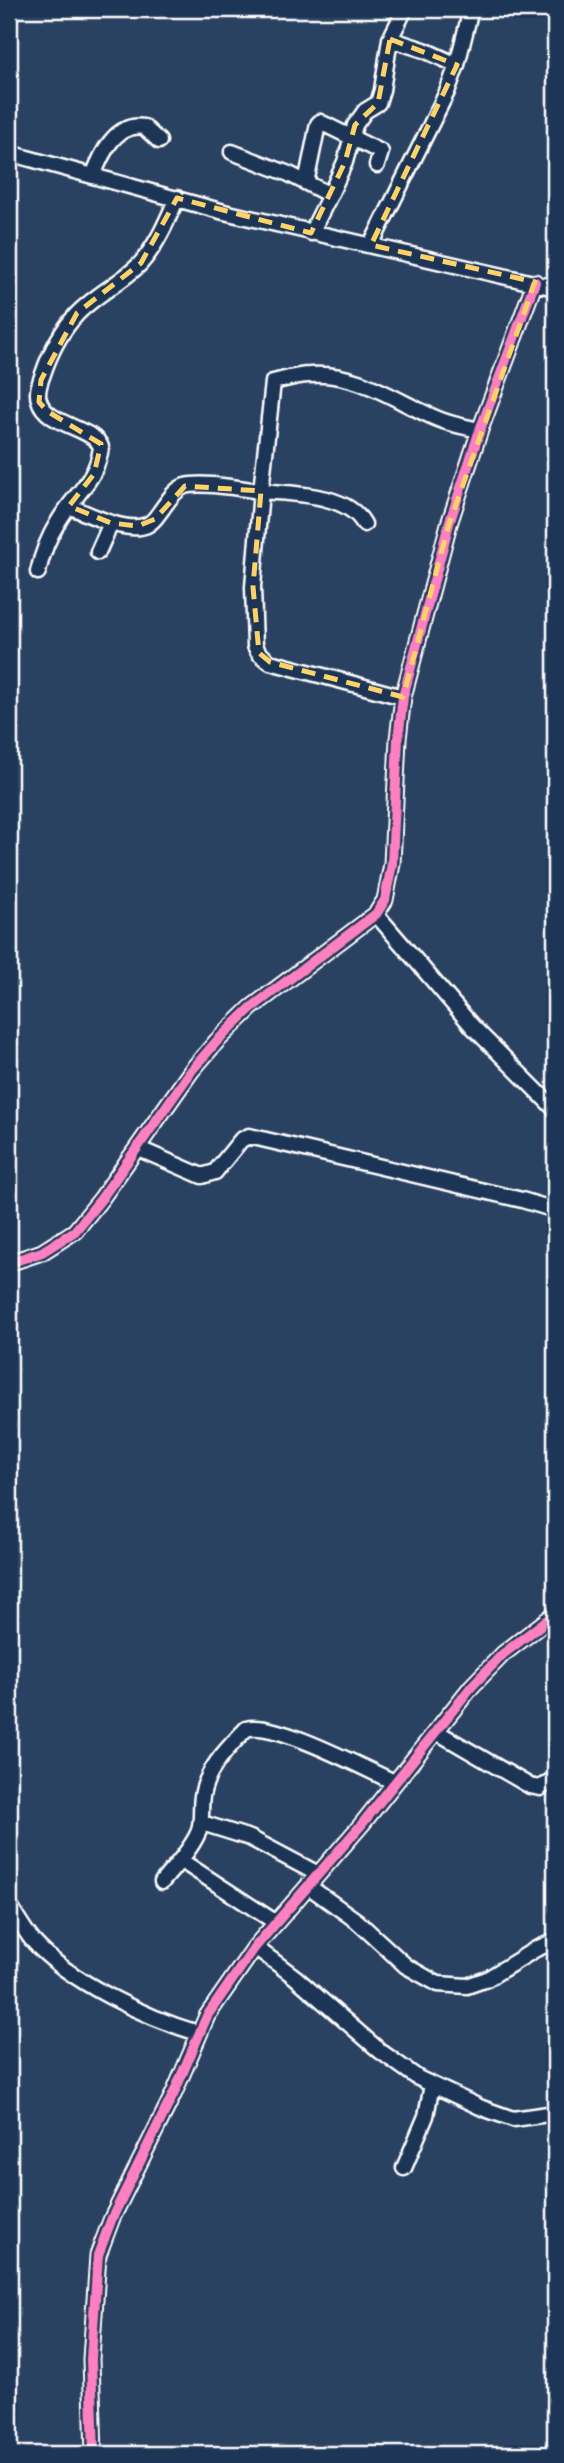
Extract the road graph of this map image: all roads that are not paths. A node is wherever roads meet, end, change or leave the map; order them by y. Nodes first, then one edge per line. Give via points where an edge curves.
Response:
1 (405, 9) edge
2 (471, 9) edge
3 (390, 39) junction
4 (457, 65) junction
5 (352, 138) junction
6 (159, 141) dead end
7 (232, 152) dead end
8 (9, 153) edge
9 (377, 165) dead end
10 (93, 176) junction
11 (306, 183) junction
12 (330, 195) junction
13 (177, 198) junction
14 (312, 233) junction
15 (371, 245) junction
16 (535, 282) junction
17 (555, 288) edge
18 (480, 430) junction
19 (261, 491) junction
20 (69, 506) junction
21 (111, 523) junction
22 (364, 524) dead end
23 (98, 552) dead end
24 (38, 572) dead end
25 (403, 698) junction
26 (376, 914) junction
27 (555, 1110) edge
28 (137, 1147) junction
29 (555, 1210) edge
30 (9, 1263) edge
31 (555, 1614) edge
32 (437, 1732) junction
33 (555, 1778) edge
34 (394, 1782) junction
35 (202, 1823) junction
36 (180, 1860) junction
37 (313, 1880) junction
38 (162, 1882) dead end
39 (11, 1913) edge
40 (275, 1922) junction
41 (555, 1941) edge
42 (255, 1947) junction
43 (198, 2033) junction
44 (432, 2085) junction
45 (555, 2113) edge
46 (404, 2168) dead end
47 (94, 2454) edge

1 - 3 street
2 - 4 street
3 - 4 street
3 - 5 street via 378,103 365,111
4 - 15 street
5 - 9 street via 381,152
5 - 11 street via 320,122
5 - 12 street
6 - 10 street via 144,127 128,128 102,153
7 - 11 street
8 - 10 street
10 - 13 street
11 - 12 street
12 - 14 street
13 - 14 street
13 - 20 street via 141,263 77,313 48,360 39,402 101,447 94,474
14 - 15 street
15 - 16 street
16 - 17 street
16 - 18 street
18 - 19 street via 437,419 386,393 339,377 311,374 273,382
18 - 25 street via 449,524
19 - 21 street via 185,486 147,525
19 - 22 street via 343,504
19 - 25 street via 253,587 259,653 270,662
20 - 21 street
20 - 24 street via 49,538
21 - 23 street
25 - 26 street via 392,864 385,900
26 - 27 street via 473,1027
26 - 28 street via 251,1008 192,1070
28 - 29 street via 202,1176 215,1172 249,1136
28 - 30 street via 75,1231 42,1252
31 - 32 street via 503,1654
32 - 33 street via 530,1786 540,1788
32 - 34 street
34 - 35 street via 290,1735 251,1727 219,1758 207,1778 200,1806
34 - 37 street
35 - 36 street
35 - 37 street via 250,1838
36 - 38 street
36 - 40 street
37 - 40 street
37 - 41 street via 406,1966 438,1984 467,1986 487,1979
39 - 43 street via 64,1968 125,2004
40 - 42 street
42 - 43 street
42 - 44 street via 398,2065
43 - 47 street via 98,2255 91,2358
44 - 45 street via 513,2119
44 - 46 street via 426,2116

